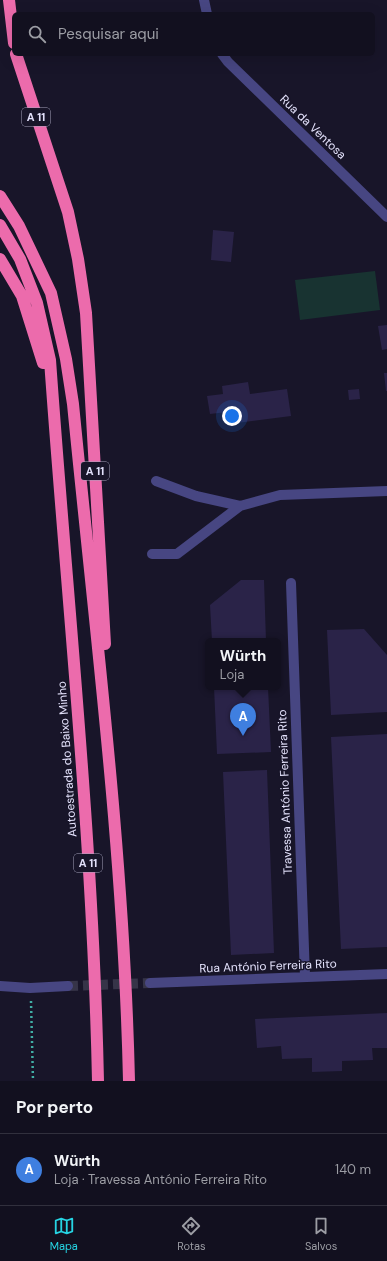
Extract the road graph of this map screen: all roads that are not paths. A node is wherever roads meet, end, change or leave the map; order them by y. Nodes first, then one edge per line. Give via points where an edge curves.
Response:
1 (9, 0) edge
2 (204, 0) edge
3 (207, 12) edge
4 (12, 26) edge
5 (17, 56) edge
6 (224, 56) edge
7 (0, 196) edge
8 (387, 217) edge
9 (0, 226) edge
10 (0, 259) edge
11 (57, 459) junction
12 (156, 481) dead end
13 (387, 492) edge
14 (240, 506) junction
15 (152, 554) dead end
16 (291, 582) dead end
17 (112, 796) junction
18 (387, 974) edge
19 (305, 977) junction
20 (150, 984) tunnel mouth
21 (0, 986) edge
22 (68, 986) tunnel mouth
23 (98, 1081) edge
24 (129, 1081) edge

1 - 4 highway
2 - 3 street
5 - 17 highway, A 11 via 68,212 86,313
6 - 8 street, Rua da Ventosa
7 - 17 highway via 19,226 51,294 66,359 73,404
9 - 11 highway, A 11 via 20,258 37,303 50,360
10 - 11 highway via 22,296 42,360
11 - 23 highway, Autoestrada do Baixo Minho / A 11 via 66,550 96,974
12 - 14 street via 196,496
13 - 14 street via 280,495
14 - 15 street via 177,554
16 - 19 street, Travessa António Ferreira Rito
17 - 24 highway, A 11 via 127,983
18 - 19 street, Rua António Ferreira Rito
19 - 20 street, Rua António Ferreira Rito
21 - 22 street

